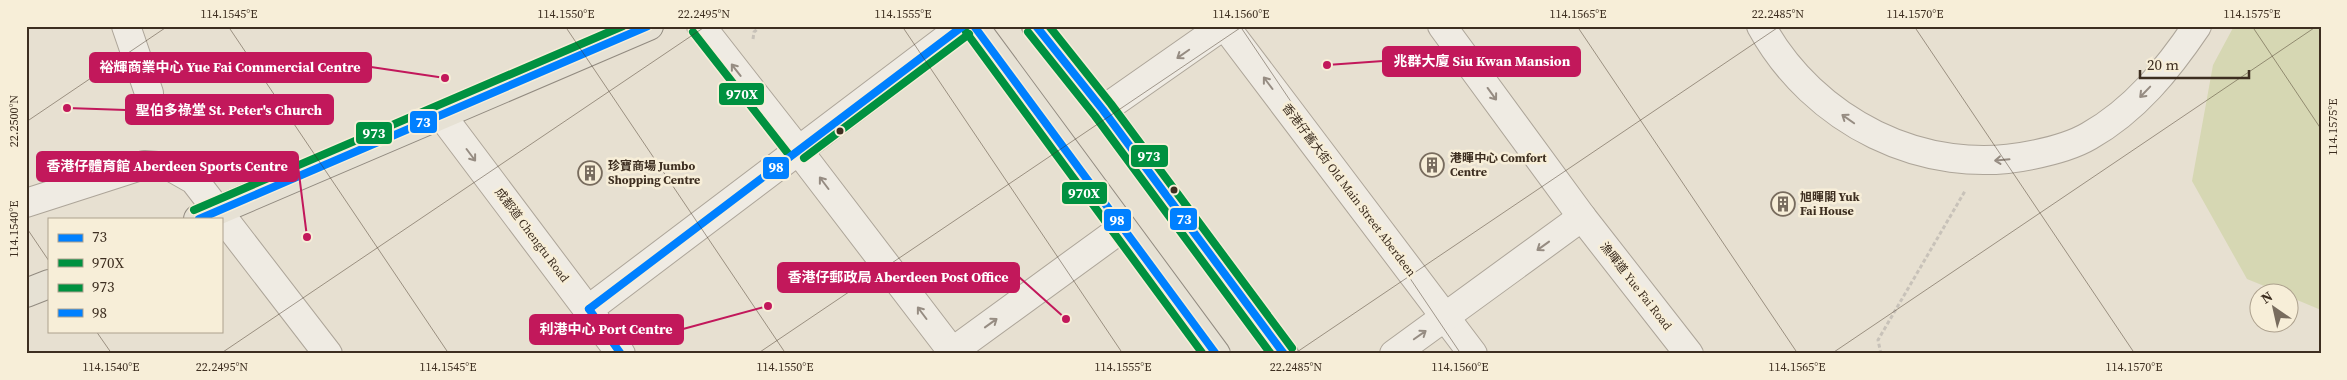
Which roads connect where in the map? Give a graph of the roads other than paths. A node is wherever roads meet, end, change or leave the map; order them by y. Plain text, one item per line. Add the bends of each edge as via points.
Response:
1 (126, 26) edge
2 (649, 26) edge
3 (701, 26) edge
4 (963, 26) edge
5 (974, 26) edge
6 (1036, 26) edge
7 (1224, 26) edge
8 (1442, 26) edge
9 (1761, 26) edge
10 (2197, 26) edge
11 (149, 93) dead end
12 (1103, 110) junction
13 (442, 116) junction
14 (798, 150) junction
15 (26, 203) edge
16 (208, 214) edge
17 (1582, 217) junction
18 (1122, 228) junction
19 (222, 230) edge
20 (48, 284) edge
21 (26, 293) edge
22 (588, 309) junction
23 (1446, 317) junction
24 (951, 353) edge
25 (328, 354) edge
26 (621, 354) edge
27 (1216, 354) edge
28 (1284, 354) edge
29 (1394, 354) edge
30 (1473, 354) edge
31 (1689, 354) edge

1 - 11 street
2 - 13 main road
14 -> 3 street
4 - 14 street
5 - 18 main road
6 - 12 main road
7 -> 12 street, 香港仔舊大街 Old Main Street Aberdeen
23 -> 7 street, 香港仔舊大街 Old Main Street Aberdeen
8 -> 17 street, 漁暉道 Yue Fai Road
10 -> 9 street via 2165,71 2107,125 2045,153 1981,161 1910,150 1856,125 1807,88 1788,67
12 - 28 main road
13 - 16 main road
13 -> 22 street, 成都道 Chengtu Road
14 - 22 street
24 -> 14 street
15 - 16 street via 144,165 171,167 194,180
17 -> 23 street
17 - 31 street, 漁暉道 Yue Fai Road
24 -> 18 street
18 - 27 main road
19 - 25 street
20 - 21 main road
22 - 26 street, 成都道 Chengtu Road
29 -> 23 street
23 - 30 street, 香港仔舊大街 Old Main Street Aberdeen

